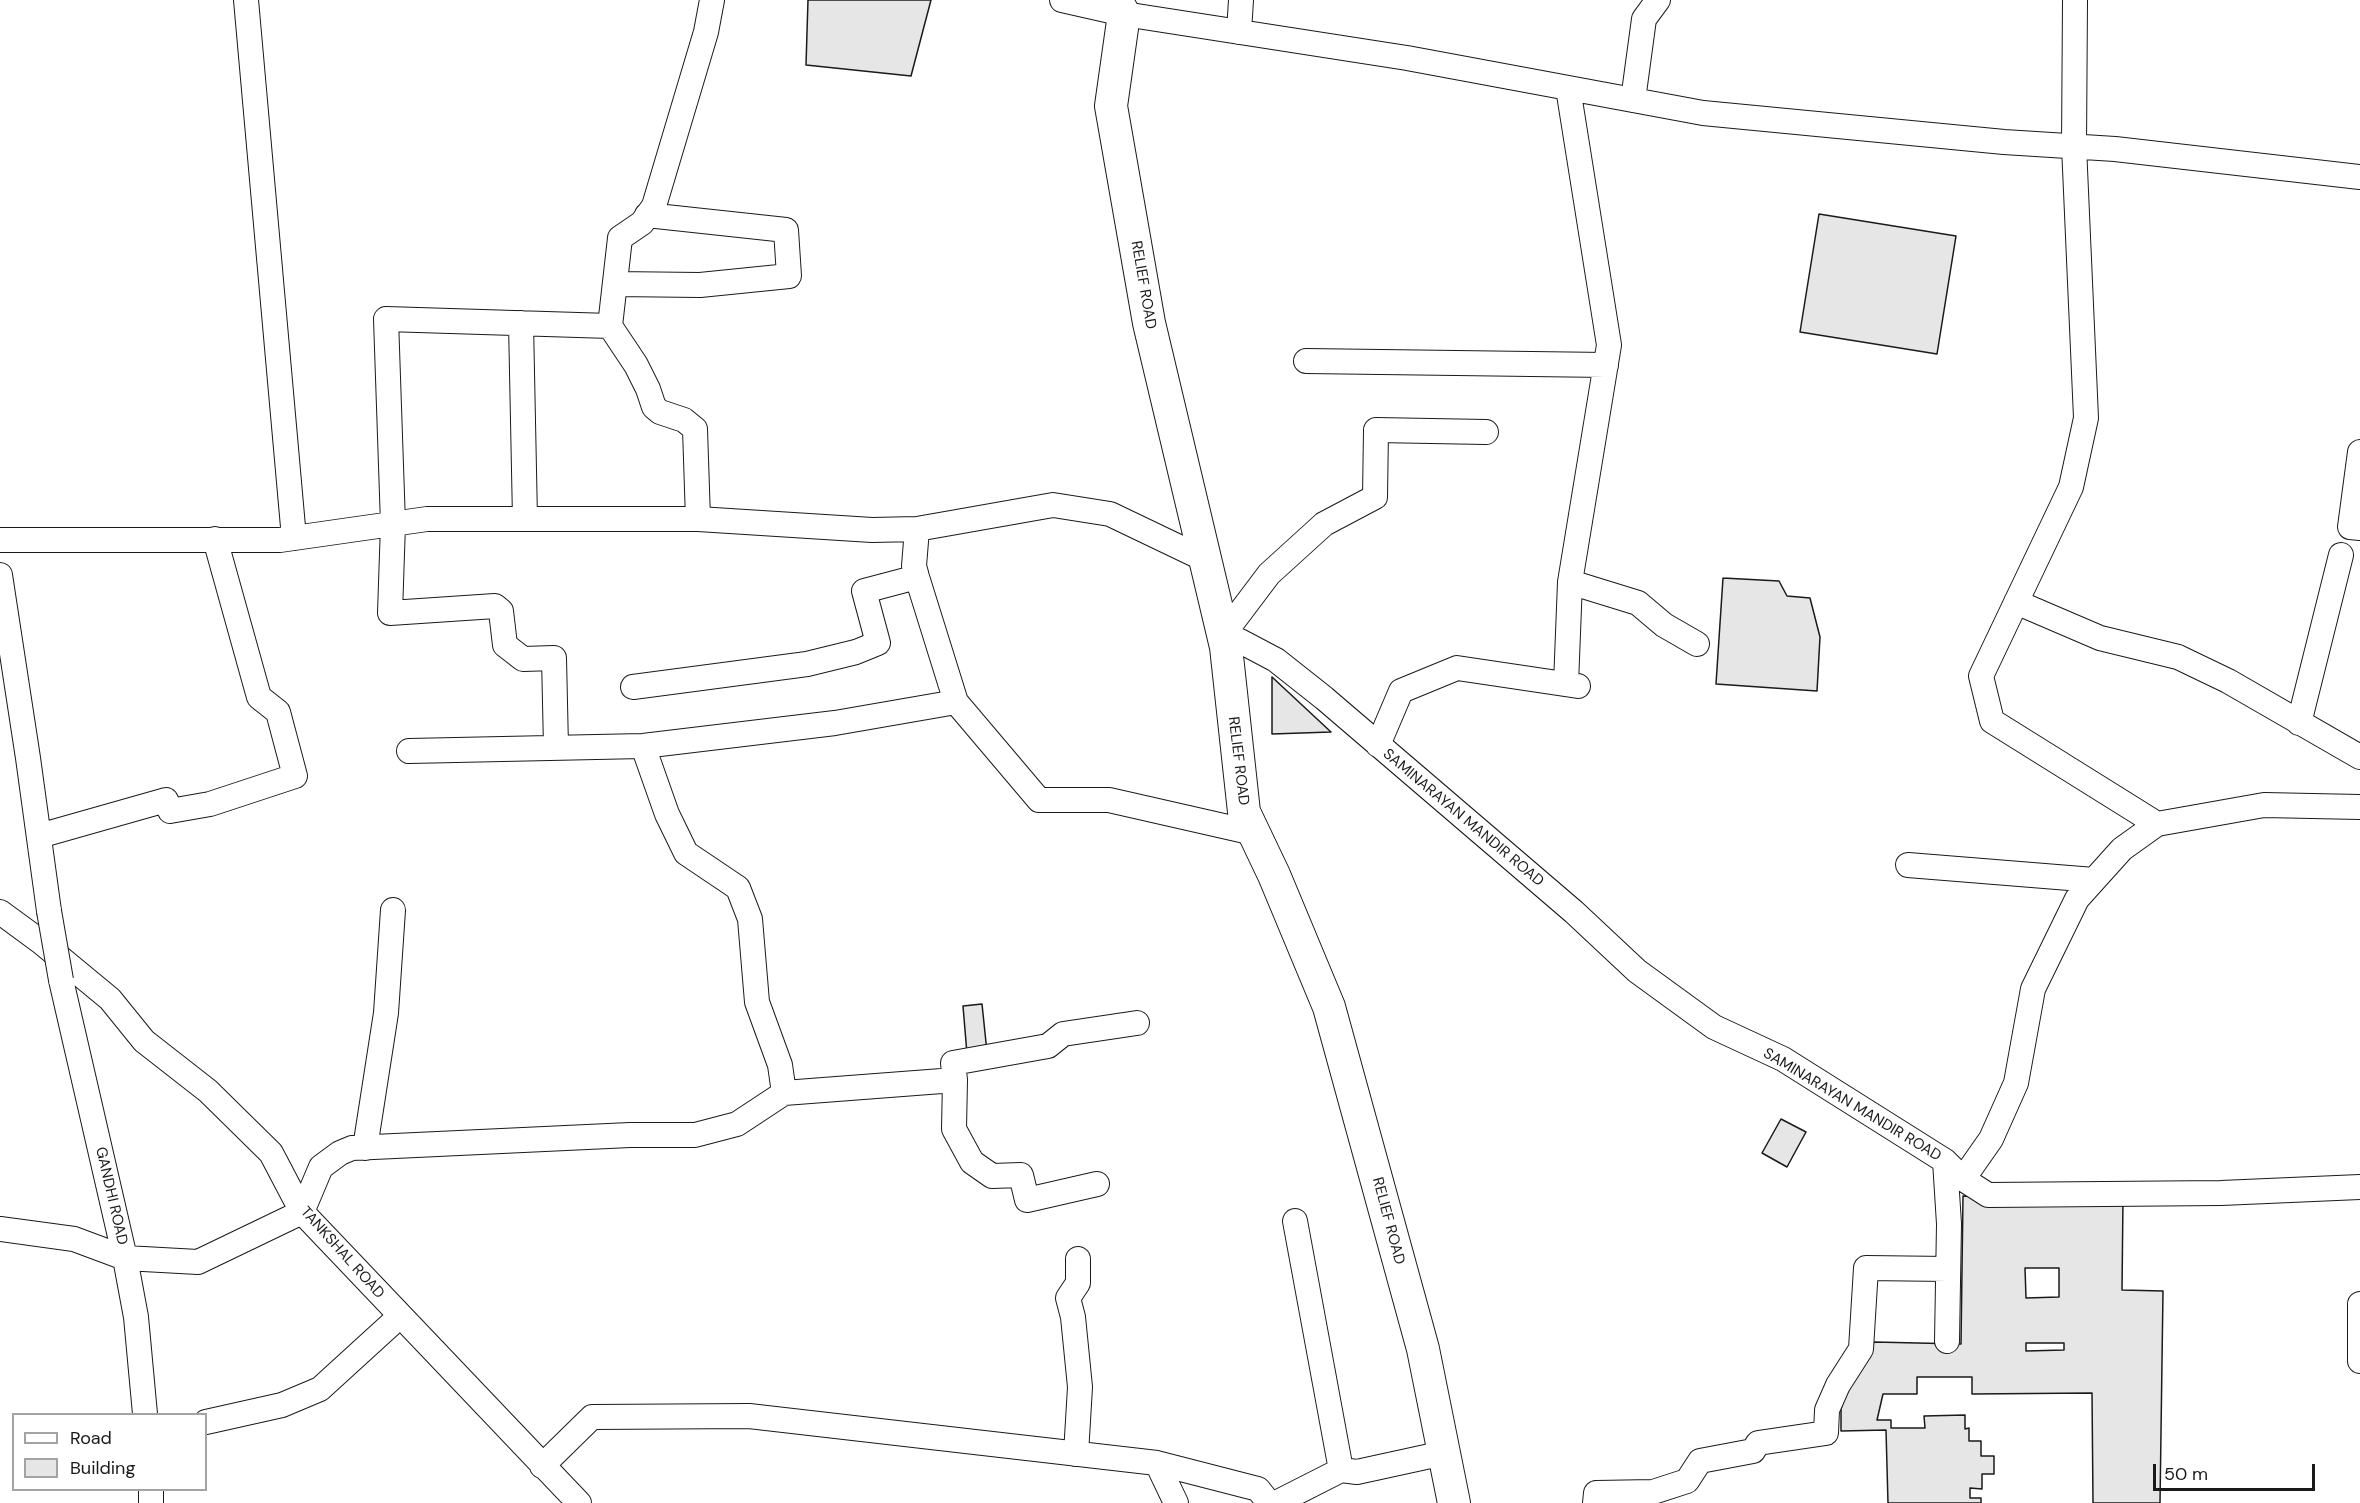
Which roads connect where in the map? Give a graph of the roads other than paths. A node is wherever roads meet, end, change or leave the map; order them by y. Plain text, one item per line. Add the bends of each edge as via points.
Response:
1 (246, 0) edge
2 (712, 0) edge
3 (1062, 0) edge
4 (1241, 0) edge
5 (1658, 0) edge
6 (2075, 0) edge
7 (1120, 7) edge
8 (1239, 32) junction
9 (1568, 88) junction
10 (1633, 100) junction
11 (2074, 146) junction
12 (2360, 177) edge
13 (647, 215) junction
14 (615, 284) junction
15 (521, 323) junction
16 (610, 326) junction
17 (1306, 361) dead end
18 (1606, 364) junction
19 (1486, 432) dead end
20 (2360, 452) edge
21 (525, 519) junction
22 (698, 519) junction
23 (393, 524) junction
24 (2360, 528) edge
25 (917, 529) junction
26 (294, 538) junction
27 (215, 539) junction
28 (0, 540) edge
29 (2341, 555) dead end
30 (1206, 560) junction
31 (0, 575) edge
32 (917, 577) junction
33 (1570, 582) junction
34 (2016, 602) junction
35 (1224, 641) junction
36 (1696, 644) dead end
37 (633, 687) dead end
38 (956, 702) junction
39 (2299, 723) junction
40 (1378, 745) junction
41 (643, 746) junction
42 (556, 747) junction
43 (410, 751) dead end
44 (2360, 757) edge
45 (2359, 812) edge
46 (2157, 824) junction
47 (1254, 833) junction
48 (39, 836) junction
49 (1908, 865) dead end
50 (2094, 880) junction
51 (393, 910) dead end
52 (0, 912) edge
53 (1137, 1023) dead end
54 (955, 1080) junction
55 (784, 1093) junction
56 (365, 1148) junction
57 (1945, 1161) junction
58 (1963, 1179) junction
59 (1097, 1184) dead end
60 (2360, 1187) edge
61 (302, 1212) junction
62 (1295, 1221) dead end
63 (0, 1229) edge
64 (125, 1258) junction
65 (1078, 1259) dead end
66 (1948, 1269) junction
67 (2360, 1304) edge
68 (400, 1316) junction
69 (1947, 1341) dead end
70 (2360, 1361) edge
71 (145, 1413) edge
72 (207, 1422) edge
73 (1444, 1453) junction
74 (1076, 1454) junction
75 (1157, 1463) junction
76 (542, 1466) junction
77 (1341, 1470) junction
78 (579, 1503) edge
79 (1176, 1503) edge
80 (1269, 1503) edge
81 (1276, 1503) edge
82 (1454, 1503) edge
83 (1595, 1503) edge

1 - 26 street
2 - 13 street via 654,206
3 - 7 street
4 - 8 street
5 - 10 street via 1644,19
6 - 11 street
7 - 8 street
7 - 30 main road, RELIEF ROAD via 1111,106 1149,323
8 - 9 street
9 - 10 street
9 - 18 street via 1609,345
10 - 11 street via 1703,113
11 - 12 street
11 - 34 street via 2086,418 2071,487
13 - 14 street via 620,238
13 - 14 street via 786,230 789,276 700,285
14 - 16 street
15 - 16 street
15 - 21 street
15 - 23 street via 386,320
16 - 22 street via 636,365 654,408 695,429
17 - 18 street
18 - 33 street
19 - 35 street via 1376,430 1375,497 1324,524 1269,573
20 - 24 street via 2350,527
21 - 22 street
21 - 23 street via 427,519
22 - 25 street via 872,530
23 - 26 street
23 - 42 street via 390,613 495,606 501,611 505,645 524,659 554,658
25 - 30 street via 1053,505 1110,514
25 - 32 street
26 - 27 street
27 - 28 street
27 - 48 street via 259,697 278,712 295,776 210,804 170,811 166,800
29 - 39 street
30 - 35 main road, RELIEF ROAD
31 - 48 street
32 - 37 street via 864,591 878,643 856,652 807,664
32 - 38 street
33 - 36 street via 1638,603
33 - 40 street via 1572,685 1457,668 1401,691
34 - 39 street via 2100,638 2178,657
34 - 46 street via 1981,676 1992,721
35 - 40 street, SAMINARAYAN MANDIR ROAD via 1240,641 1276,660
35 - 47 main road, RELIEF ROAD via 1244,812
38 - 41 street via 835,723
38 - 47 street via 1040,800 1109,800
39 - 44 street
40 - 57 street, SAMINARAYAN MANDIR ROAD via 1574,912 1637,971 1714,1027 1783,1059
41 - 42 street
41 - 55 street via 686,853 738,888 750,919 757,1002 780,1065
42 - 43 street
45 - 46 street via 2264,805
46 - 50 street via 2122,849
47 - 73 main road, RELIEF ROAD via 1329,1007 1423,1349
48 - 64 street, GANDHI ROAD, bridge via 61,981
49 - 50 street
50 - 58 street via 2077,899 2033,989 2016,1083 1991,1139
51 - 56 street via 386,1012
52 - 61 street, TANKSHAL ROAD via 110,999 144,1041 208,1091 270,1153
53 - 54 street via 1063,1034 1048,1046 952,1063
54 - 55 street
54 - 59 street via 954,1129 972,1162 992,1176 1021,1175 1027,1200
55 - 56 street via 737,1124 695,1135
56 - 61 street via 340,1153 321,1167
57 - 58 street, SAMINARAYAN MANDIR ROAD
57 - 66 street
58 - 60 street, SAMINARAYAN MANDIR ROAD via 1988,1195 2221,1193
61 - 64 street via 198,1262
61 - 68 street, TANKSHAL ROAD
62 - 77 street
63 - 64 street via 74,1239
64 - 71 street, GANDHI ROAD via 136,1317
65 - 74 street via 1078,1283 1068,1298 1080,1387
66 - 69 street
66 - 83 street via 1866,1268 1860,1349 1827,1410 1826,1433 1758,1443 1753,1451 1700,1461 1687,1481 1653,1492 1596,1493
67 - 70 street
68 - 72 street via 320,1389 282,1405
68 - 76 street, TANKSHAL ROAD
73 - 77 street via 1357,1472
73 - 82 main road, RELIEF ROAD
74 - 75 street
74 - 76 street via 749,1416 591,1417
75 - 79 street
75 - 80 street via 1258,1489
76 - 78 street, TANKSHAL ROAD
77 - 81 street

